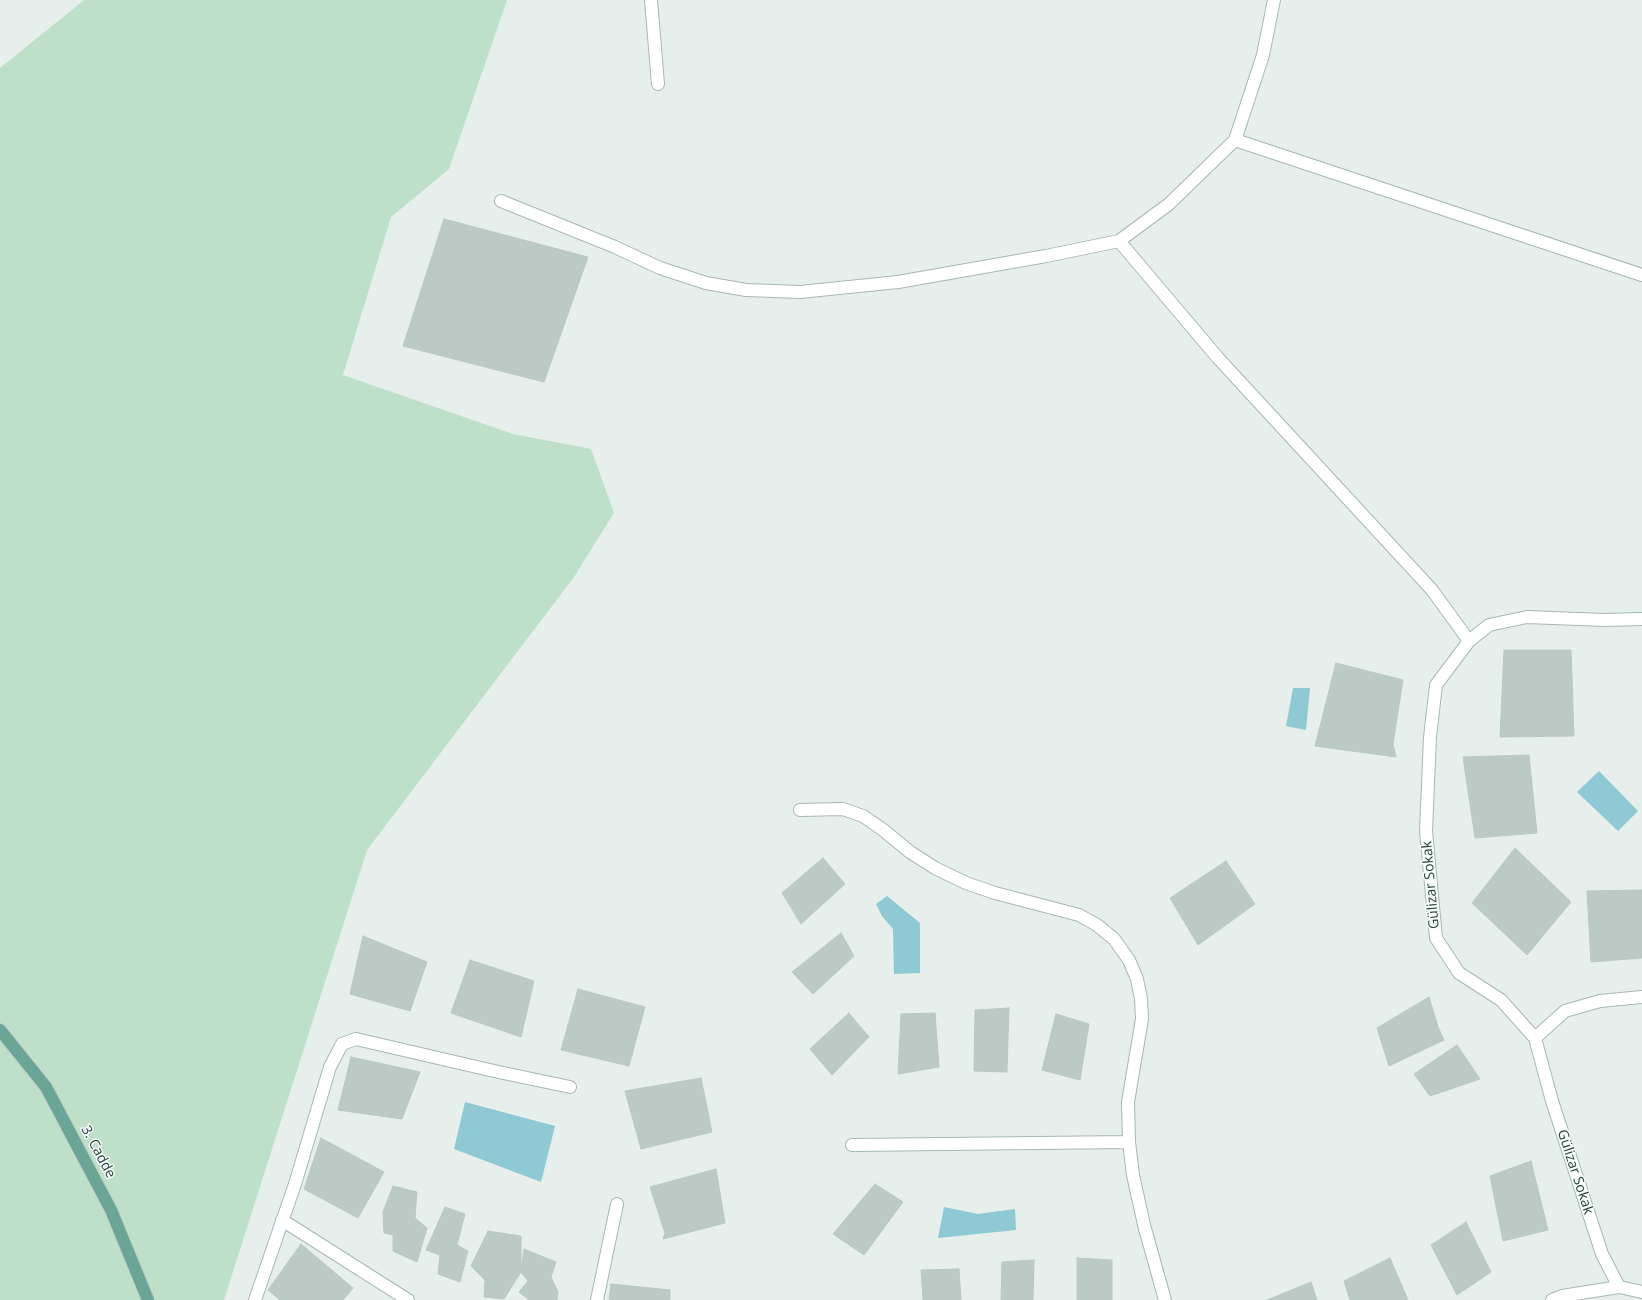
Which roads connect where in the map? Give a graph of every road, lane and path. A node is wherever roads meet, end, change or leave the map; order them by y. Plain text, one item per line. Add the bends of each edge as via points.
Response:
1 (651, 0) edge
2 (1274, 0) edge
3 (658, 84) dead end
4 (1235, 140) junction
5 (502, 201) dead end
6 (1119, 241) junction
7 (1642, 275) edge
8 (1642, 619) edge
9 (1469, 641) junction
10 (800, 810) dead end
11 (1642, 997) edge
12 (0, 1030) edge
13 (1535, 1038) junction
14 (570, 1087) dead end
15 (1128, 1142) junction
16 (852, 1145) dead end
17 (617, 1204) dead end
18 (282, 1220) junction
19 (1619, 1287) junction
20 (1642, 1292) edge
21 (148, 1300) edge
22 (255, 1300) edge
23 (408, 1300) edge
24 (597, 1300) edge
25 (1166, 1300) edge
26 (1552, 1300) edge

1 - 3 street
2 - 4 street via 1263,55
4 - 6 street via 1169,204
4 - 7 street
5 - 6 street via 660,268 706,283 746,290 800,292 898,282
6 - 9 street via 1218,358 1432,590
8 - 9 street, Gülizar Sokak via 1527,617 1489,625
9 - 13 street, Gülizar Sokak via 1436,685 1430,737 1426,831 1436,938 1459,973 1501,1000
10 - 15 street via 843,809 863,816 935,868 995,893 1079,915 1114,939 1129,960 1137,979 1141,999 1142,1019 1128,1102
11 - 13 street via 1600,1001 1565,1012
12 - 21 main road, 3. Cadde via 46,1087 111,1210
13 - 19 street, Gülizar Sokak via 1552,1101 1602,1254
14 - 18 street via 356,1039 342,1044 330,1068
15 - 16 street
15 - 25 street via 1144,1225
17 - 24 street
18 - 22 street
18 - 23 street
19 - 20 street
19 - 26 street via 1562,1296

